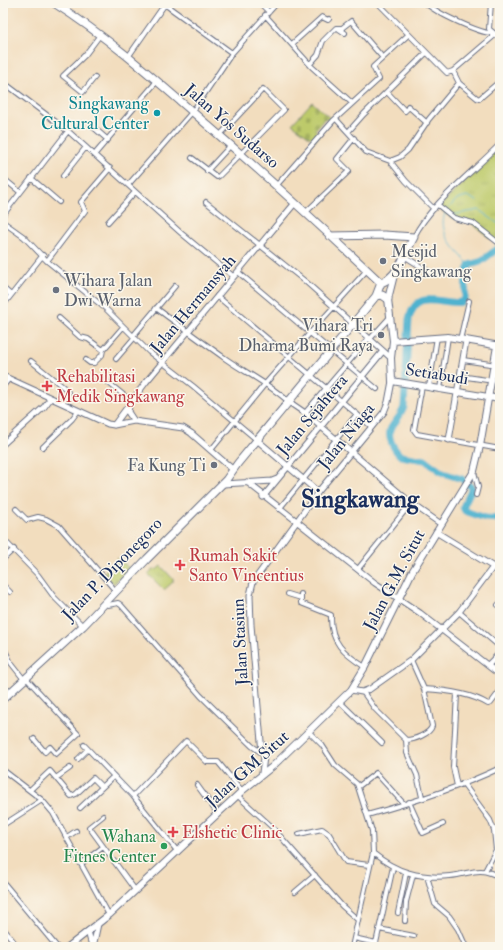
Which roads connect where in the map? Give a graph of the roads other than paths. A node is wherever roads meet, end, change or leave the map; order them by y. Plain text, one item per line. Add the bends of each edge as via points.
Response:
1 (54, 3) edge
2 (165, 3) edge
3 (260, 3) edge
4 (277, 3) edge
5 (378, 3) edge
6 (492, 3) edge
7 (495, 3) edge
8 (428, 4) edge
9 (500, 5) edge
10 (267, 13) junction
11 (329, 19) dead end
12 (338, 27) junction
13 (345, 34) dead end
14 (494, 34) junction
15 (100, 35) junction
16 (408, 35) junction
17 (500, 38) edge
18 (292, 44) junction
19 (232, 52) junction
20 (426, 53) junction
21 (128, 57) junction
22 (382, 58) junction
23 (310, 64) junction
24 (453, 71) junction
25 (95, 77) dead end
26 (157, 81) junction
27 (3, 82) edge
28 (500, 82) edge
29 (459, 83) junction
30 (387, 92) junction
31 (352, 103) junction
32 (193, 111) junction
33 (336, 119) junction
34 (427, 123) junction
35 (92, 126) dead end
36 (68, 131) junction
37 (348, 132) junction
38 (220, 135) junction
39 (354, 138) junction
40 (108, 140) junction
41 (500, 144) edge
42 (231, 145) junction
43 (86, 147) junction
44 (241, 153) junction
45 (95, 154) junction
46 (192, 158) dead end
47 (390, 161) junction
48 (110, 168) junction
49 (208, 171) junction
50 (63, 176) dead end
51 (3, 178) edge
52 (31, 178) junction
53 (128, 185) junction
54 (276, 186) junction
55 (20, 192) junction
56 (135, 192) junction
57 (59, 202) dead end
58 (206, 202) dead end
59 (295, 203) junction
60 (440, 207) junction
61 (434, 209) junction
62 (305, 213) junction
63 (3, 215) edge
64 (3, 222) edge
65 (108, 222) dead end
66 (330, 236) junction
67 (346, 236) junction
68 (414, 237) junction
69 (500, 244) edge
70 (260, 245) junction
71 (341, 245) junction
72 (43, 255) junction
73 (404, 255) junction
74 (47, 261) junction
75 (367, 270) junction
76 (238, 272) junction
77 (431, 273) dead end
78 (394, 275) junction
79 (233, 276) junction
80 (381, 283) junction
81 (175, 286) dead end
82 (3, 288) edge
83 (11, 295) junction
84 (217, 296) junction
85 (376, 296) junction
86 (388, 299) junction
87 (469, 301) dead end
88 (5, 303) dead end
89 (156, 308) junction
90 (335, 308) junction
91 (390, 317) junction
92 (59, 318) dead end
93 (352, 324) junction
94 (123, 327) junction
95 (189, 331) junction
96 (310, 333) junction
97 (133, 337) junction
98 (437, 337) junction
99 (448, 337) junction
100 (369, 338) junction
101 (463, 340) junction
102 (393, 341) junction
103 (498, 346) edge
104 (103, 350) junction
105 (331, 351) junction
106 (383, 351) junction
107 (289, 357) junction
108 (391, 358) junction
109 (116, 359) dead end
110 (86, 360) dead end
111 (463, 360) junction
112 (31, 361) dead end
113 (162, 363) junction
114 (490, 364) dead end
115 (346, 365) junction
116 (310, 375) junction
117 (3, 376) edge
118 (460, 376) junction
119 (361, 377) junction
120 (9, 379) junction
121 (105, 380) dead end
122 (487, 380) dead end
123 (392, 381) junction
124 (265, 384) junction
125 (3, 386) edge
126 (422, 386) junction
127 (429, 387) junction
128 (326, 388) junction
129 (377, 389) dead end
130 (440, 389) junction
131 (457, 392) junction
132 (489, 397) junction
133 (50, 399) junction
134 (500, 399) edge
135 (341, 401) junction
136 (131, 402) junction
137 (289, 402) junction
138 (62, 403) junction
139 (78, 411) junction
140 (305, 413) junction
141 (357, 414) junction
142 (134, 421) junction
143 (235, 422) junction
144 (114, 425) junction
145 (320, 426) junction
146 (372, 427) junction
147 (336, 439) junction
148 (257, 440) junction
149 (450, 440) junction
150 (3, 444) edge
151 (480, 446) junction
152 (43, 447) dead end
153 (500, 449) edge
154 (211, 450) junction
155 (352, 452) junction
156 (238, 463) junction
157 (287, 467) junction
158 (231, 468) junction
159 (473, 473) junction
160 (278, 479) junction
161 (303, 480) junction
162 (247, 482) junction
163 (222, 484) junction
164 (318, 492) junction
165 (476, 495) dead end
166 (263, 497) junction
167 (411, 503) junction
168 (16, 509) dead end
169 (279, 509) junction
170 (296, 522) junction
171 (441, 524) junction
172 (436, 532) junction
173 (3, 539) edge
174 (14, 549) junction
175 (3, 559) edge
176 (493, 567) junction
177 (358, 569) junction
178 (500, 571) edge
179 (3, 585) edge
180 (114, 589) junction
181 (10, 592) dead end
182 (288, 594) dead end
183 (398, 599) junction
184 (108, 605) dead end
185 (459, 612) junction
186 (89, 617) junction
187 (80, 623) junction
188 (440, 630) junction
189 (3, 646) edge
190 (500, 648) edge
191 (500, 653) edge
192 (411, 660) junction
193 (488, 666) junction
194 (365, 667) junction
195 (500, 675) edge
196 (24, 677) junction
197 (424, 689) junction
198 (351, 690) junction
199 (500, 691) edge
200 (363, 692) junction
201 (3, 694) edge
202 (457, 694) junction
203 (3, 699) edge
204 (340, 702) junction
205 (310, 732) junction
206 (34, 739) dead end
207 (406, 740) junction
208 (382, 743) dead end
209 (84, 745) dead end
210 (88, 749) junction
211 (263, 755) junction
212 (78, 759) dead end
213 (273, 766) junction
214 (70, 768) dead end
215 (500, 768) edge
216 (3, 770) edge
217 (262, 774) junction
218 (114, 776) junction
219 (56, 778) junction
220 (463, 783) junction
221 (456, 784) junction
222 (197, 785) dead end
223 (358, 786) junction
224 (102, 787) junction
225 (30, 790) junction
226 (240, 793) junction
227 (133, 796) junction
228 (422, 798) junction
229 (42, 800) junction
230 (403, 802) junction
231 (409, 802) junction
232 (80, 808) dead end
233 (218, 814) junction
234 (367, 815) junction
235 (102, 816) dead end
236 (443, 824) dead end
237 (3, 825) edge
238 (494, 830) junction
239 (500, 830) edge
240 (76, 831) dead end
241 (299, 834) dead end
242 (67, 837) junction
243 (103, 847) junction
244 (178, 852) junction
245 (373, 853) junction
246 (82, 863) junction
247 (369, 865) junction
248 (393, 868) junction
249 (485, 870) junction
250 (406, 873) junction
251 (315, 875) junction
252 (413, 875) junction
253 (427, 876) junction
254 (500, 877) edge
255 (3, 882) edge
256 (135, 890) junction
257 (295, 892) dead end
258 (500, 906) edge
259 (500, 912) edge
260 (398, 914) dead end
261 (109, 915) junction
262 (358, 920) junction
263 (405, 921) dead end
264 (98, 924) junction
265 (3, 928) edge
266 (379, 929) junction
267 (88, 931) junction
268 (414, 936) dead end
269 (354, 938) junction
270 (18, 947) edge
271 (57, 947) edge
272 (68, 947) edge
273 (93, 947) edge
274 (352, 947) edge
275 (466, 947) edge

1 - 15 main road, Jalan Yos Sudarso
2 - 19 street
2 - 21 street
3 - 10 street
4 - 10 street
5 - 16 street
6 - 14 street via 488,27
7 - 9 street
8 - 14 street via 481,31
10 - 18 street
10 - 19 street
11 - 18 street via 322,17
12 - 13 street
12 - 22 street via 342,28 351,21
12 - 23 street via 323,41 318,55
14 - 17 street
14 - 24 street
15 - 21 main road, Jalan Yos Sudarso
15 - 25 street via 85,55 63,76 81,92
16 - 20 street
16 - 22 street
18 - 23 street
19 - 32 street
20 - 24 street via 446,72
20 - 30 street
21 - 26 main road, Jalan Yos Sudarso
22 - 31 street via 373,68 379,79
23 - 31 street
24 - 29 street
26 - 32 main road, Jalan Yos Sudarso
26 - 40 street
27 - 36 street
28 - 29 street via 478,99
29 - 34 street
30 - 34 street via 405,111 408,106
30 - 37 street
31 - 33 street
32 - 38 main road, Jalan Yos Sudarso
32 - 53 street
33 - 37 street
33 - 54 street
34 - 47 street via 404,155
35 - 40 street
36 - 43 street
36 - 52 street
37 - 39 street
38 - 42 main road, Jalan Yos Sudarso
38 - 44 street via 263,89 284,110
39 - 47 street via 368,154
39 - 62 street via 337,159 349,171
40 - 45 street
41 - 60 street
42 - 44 main road, Jalan Yos Sudarso
42 - 49 street
43 - 45 street
43 - 50 street
44 - 49 street via 217,177
44 - 54 main road, Jalan Yos Sudarso
45 - 48 street
46 - 49 street
47 - 61 street
48 - 53 street
48 - 74 street via 81,202 85,211
51 - 55 street
52 - 55 street
52 - 57 street
53 - 56 street
54 - 59 main road, Jalan Yos Sudarso
55 - 63 street
56 - 65 street
56 - 79 street
58 - 70 street
59 - 62 main road, Jalan Yos Sudarso
59 - 70 street, Jalan Hermansyah
60 - 61 street
60 - 69 street via 450,216 473,223
61 - 68 street
62 - 66 main road, Jalan Yos Sudarso
64 - 72 street
66 - 67 main road
66 - 71 main road, Jalan Yos Sudarso
67 - 68 main road
67 - 71 main road
68 - 73 main road
70 - 76 street, Jalan Hermansyah
70 - 90 street
71 - 75 main road, Jalan Yos Sudarso
72 - 74 street
72 - 83 street
73 - 77 street
73 - 78 main road
74 - 94 street via 106,309
75 - 80 main road, Jalan Yos Sudarso
75 - 90 street
76 - 79 street, Jalan Hermansyah
76 - 96 street
78 - 80 main road
78 - 86 main road
79 - 84 street, Jalan Hermansyah
80 - 85 main road
81 - 89 street
82 - 83 street
83 - 88 street
84 - 95 street, Jalan Hermansyah
84 - 107 street
85 - 86 main road via 382,295
85 - 93 main road
86 - 91 main road
87 - 101 street
89 - 95 street
89 - 97 street
90 - 93 street
90 - 96 street
91 - 100 street
91 - 102 main road
92 - 104 street via 80,337 88,339
93 - 100 street, Setiabudi
93 - 105 main road
94 - 97 street
94 - 104 street
95 - 113 street, Jalan Hermansyah
95 - 124 street
96 - 105 street
96 - 107 street
97 - 109 street
97 - 113 street
98 - 99 main road
98 - 102 main road
98 - 127 street
99 - 101 main road
99 - 130 street
100 - 106 street, Setiabudi
100 - 115 street
101 - 103 main road
101 - 111 street
102 - 108 main road, Setiabudi
103 - 132 main road, Jalan G.M. Situt
104 - 110 street via 102,355 94,363
105 - 115 street
105 - 116 main road
106 - 108 street, Setiabudi
106 - 119 street, Jalan Sejahtera
107 - 116 street
107 - 124 street
108 - 123 main road, Setiabudi
111 - 114 street
111 - 118 street
112 - 138 street via 67,390
113 - 136 street, Jalan Hermansyah
113 - 143 street
115 - 119 street
115 - 128 street
116 - 128 street
116 - 137 main road
117 - 120 street
118 - 122 street
118 - 131 street
119 - 129 street
119 - 135 street, Jalan Sejahtera
120 - 125 street
120 - 133 street
121 - 136 street
123 - 126 main road, Setiabudi
123 - 146 street, Jalan Niaga via 387,406
124 - 137 street
124 - 143 street
126 - 127 main road, Setiabudi
126 - 149 street via 415,433
127 - 130 main road, Setiabudi
128 - 135 street
128 - 140 street
130 - 131 main road, Setiabudi
131 - 132 main road, Setiabudi
131 - 149 street
132 - 134 main road, Setiabudi
132 - 151 main road, Jalan G.M. Situt
133 - 138 street
133 - 150 street
135 - 141 street
135 - 145 street, Jalan Sejahtera
136 - 142 street via 128,411
136 - 144 street, Jalan Hermansyah
137 - 140 street
137 - 148 main road
138 - 139 street
139 - 144 street
139 - 152 street
140 - 145 street
141 - 146 street
141 - 147 street
142 - 144 street
142 - 154 street via 183,428
143 - 148 street
143 - 154 street
145 - 147 street
145 - 157 street, Jalan Sejahtera
146 - 155 street, Jalan Niaga
147 - 155 street
147 - 161 street
148 - 156 main road
148 - 157 street
149 - 151 street
151 - 153 street
151 - 159 main road, Jalan G.M. Situt
154 - 158 street
155 - 164 street, Jalan Niaga
155 - 167 street
156 - 158 main road, Jalan P. Diponegoro
156 - 163 main road, Jalan P. Diponegoro
157 - 160 street, Jalan Sejahtera
157 - 161 street
158 - 180 main road, Jalan P. Diponegoro
159 - 165 street via 478,487
159 - 171 main road, Jalan G.M. Situt
160 - 162 street
160 - 166 street, Jalan Sejahtera
161 - 164 street
161 - 169 street
162 - 163 street
162 - 166 street
163 - 186 main road, Jalan P. Diponegoro
164 - 170 street, Jalan Niaga
166 - 169 street
167 - 171 street
167 - 177 street
168 - 180 street via 27,520 35,517 46,519 61,528
169 - 170 street
170 - 177 street
170 - 211 street, Jalan Stasiun via 257,575 250,595
171 - 172 main road, Jalan G.M. Situt
172 - 176 street
172 - 183 main road, Jalan G.M. Situt
173 - 174 street
174 - 175 street
174 - 187 street via 38,575 48,591
176 - 178 street
176 - 185 street
177 - 183 street
179 - 181 street
180 - 186 main road, Jalan P. Diponegoro
182 - 194 street via 301,596 301,603 331,615 335,642 342,651
183 - 188 street
183 - 194 main road, Jalan G.M. Situt
184 - 211 street via 121,605 201,696
185 - 188 street
185 - 190 street
186 - 187 main road, Jalan P. Diponegoro
186 - 196 main road, Jalan P. Diponegoro
187 - 196 main road, Jalan P. Diponegoro
188 - 192 street
188 - 193 street
189 - 196 street via 11,663
191 - 193 street
192 - 197 street
192 - 200 street via 382,682
193 - 195 street
194 - 198 main road, Jalan G.M. Situt
196 - 201 main road, Jalan P. Diponegoro
196 - 203 main road, Jalan P. Diponegoro
196 - 206 street via 78,734 56,754 50,747 45,752
197 - 202 street
197 - 207 street via 431,730
198 - 200 street
198 - 204 main road, Jalan GM Situt
199 - 202 street via 488,704 480,699
200 - 207 street
202 - 221 street via 453,767
204 - 205 main road, Jalan GM Situt
204 - 208 street
205 - 213 main road, Jalan GM Situt
205 - 223 street via 335,765
207 - 228 street via 407,753 417,775
209 - 210 street
210 - 212 street
210 - 218 street
211 - 213 street
211 - 217 street, Jalan Stasiun
213 - 217 main road, Jalan GM Situt
214 - 219 street
215 - 220 street
216 - 225 street
217 - 226 main road, Jalan GM Situt
218 - 224 street
218 - 227 street
219 - 224 street via 71,796 93,778
219 - 225 street via 50,771
220 - 221 street
220 - 238 street via 490,820
221 - 228 street
222 - 233 street
223 - 230 street via 376,773
223 - 234 street
224 - 232 street
225 - 229 street
226 - 227 street via 218,762 207,762 186,741
226 - 233 main road, Jalan GM Situt
226 - 251 street
227 - 244 street
228 - 231 street
229 - 237 street
229 - 242 street
230 - 231 street
230 - 234 street
231 - 236 street via 423,833
233 - 244 main road, Jalan GM Situt
234 - 245 street via 372,831
235 - 243 street via 89,826
238 - 239 street
238 - 249 street via 496,850
240 - 242 street
241 - 247 street via 322,829 329,834 346,862
242 - 246 street
243 - 246 street
243 - 256 street
244 - 256 main road, Jalan GM Situt
245 - 247 street
245 - 248 street
246 - 261 street
247 - 262 street
248 - 250 street
248 - 266 street
249 - 253 street via 449,876
249 - 254 street
250 - 252 street
250 - 260 street
251 - 257 street
251 - 262 street
252 - 253 street
252 - 263 street via 406,902
253 - 275 street via 435,904 449,916
255 - 271 street
256 - 261 main road, Jalan GM Situt
258 - 259 street
261 - 264 main road, Jalan GM Situt
262 - 269 street
264 - 267 main road, Jalan GM Situt
264 - 273 street
265 - 270 street
266 - 268 street
266 - 269 street via 376,942
267 - 272 main road, Jalan GM Situt
267 - 273 street
269 - 274 street

